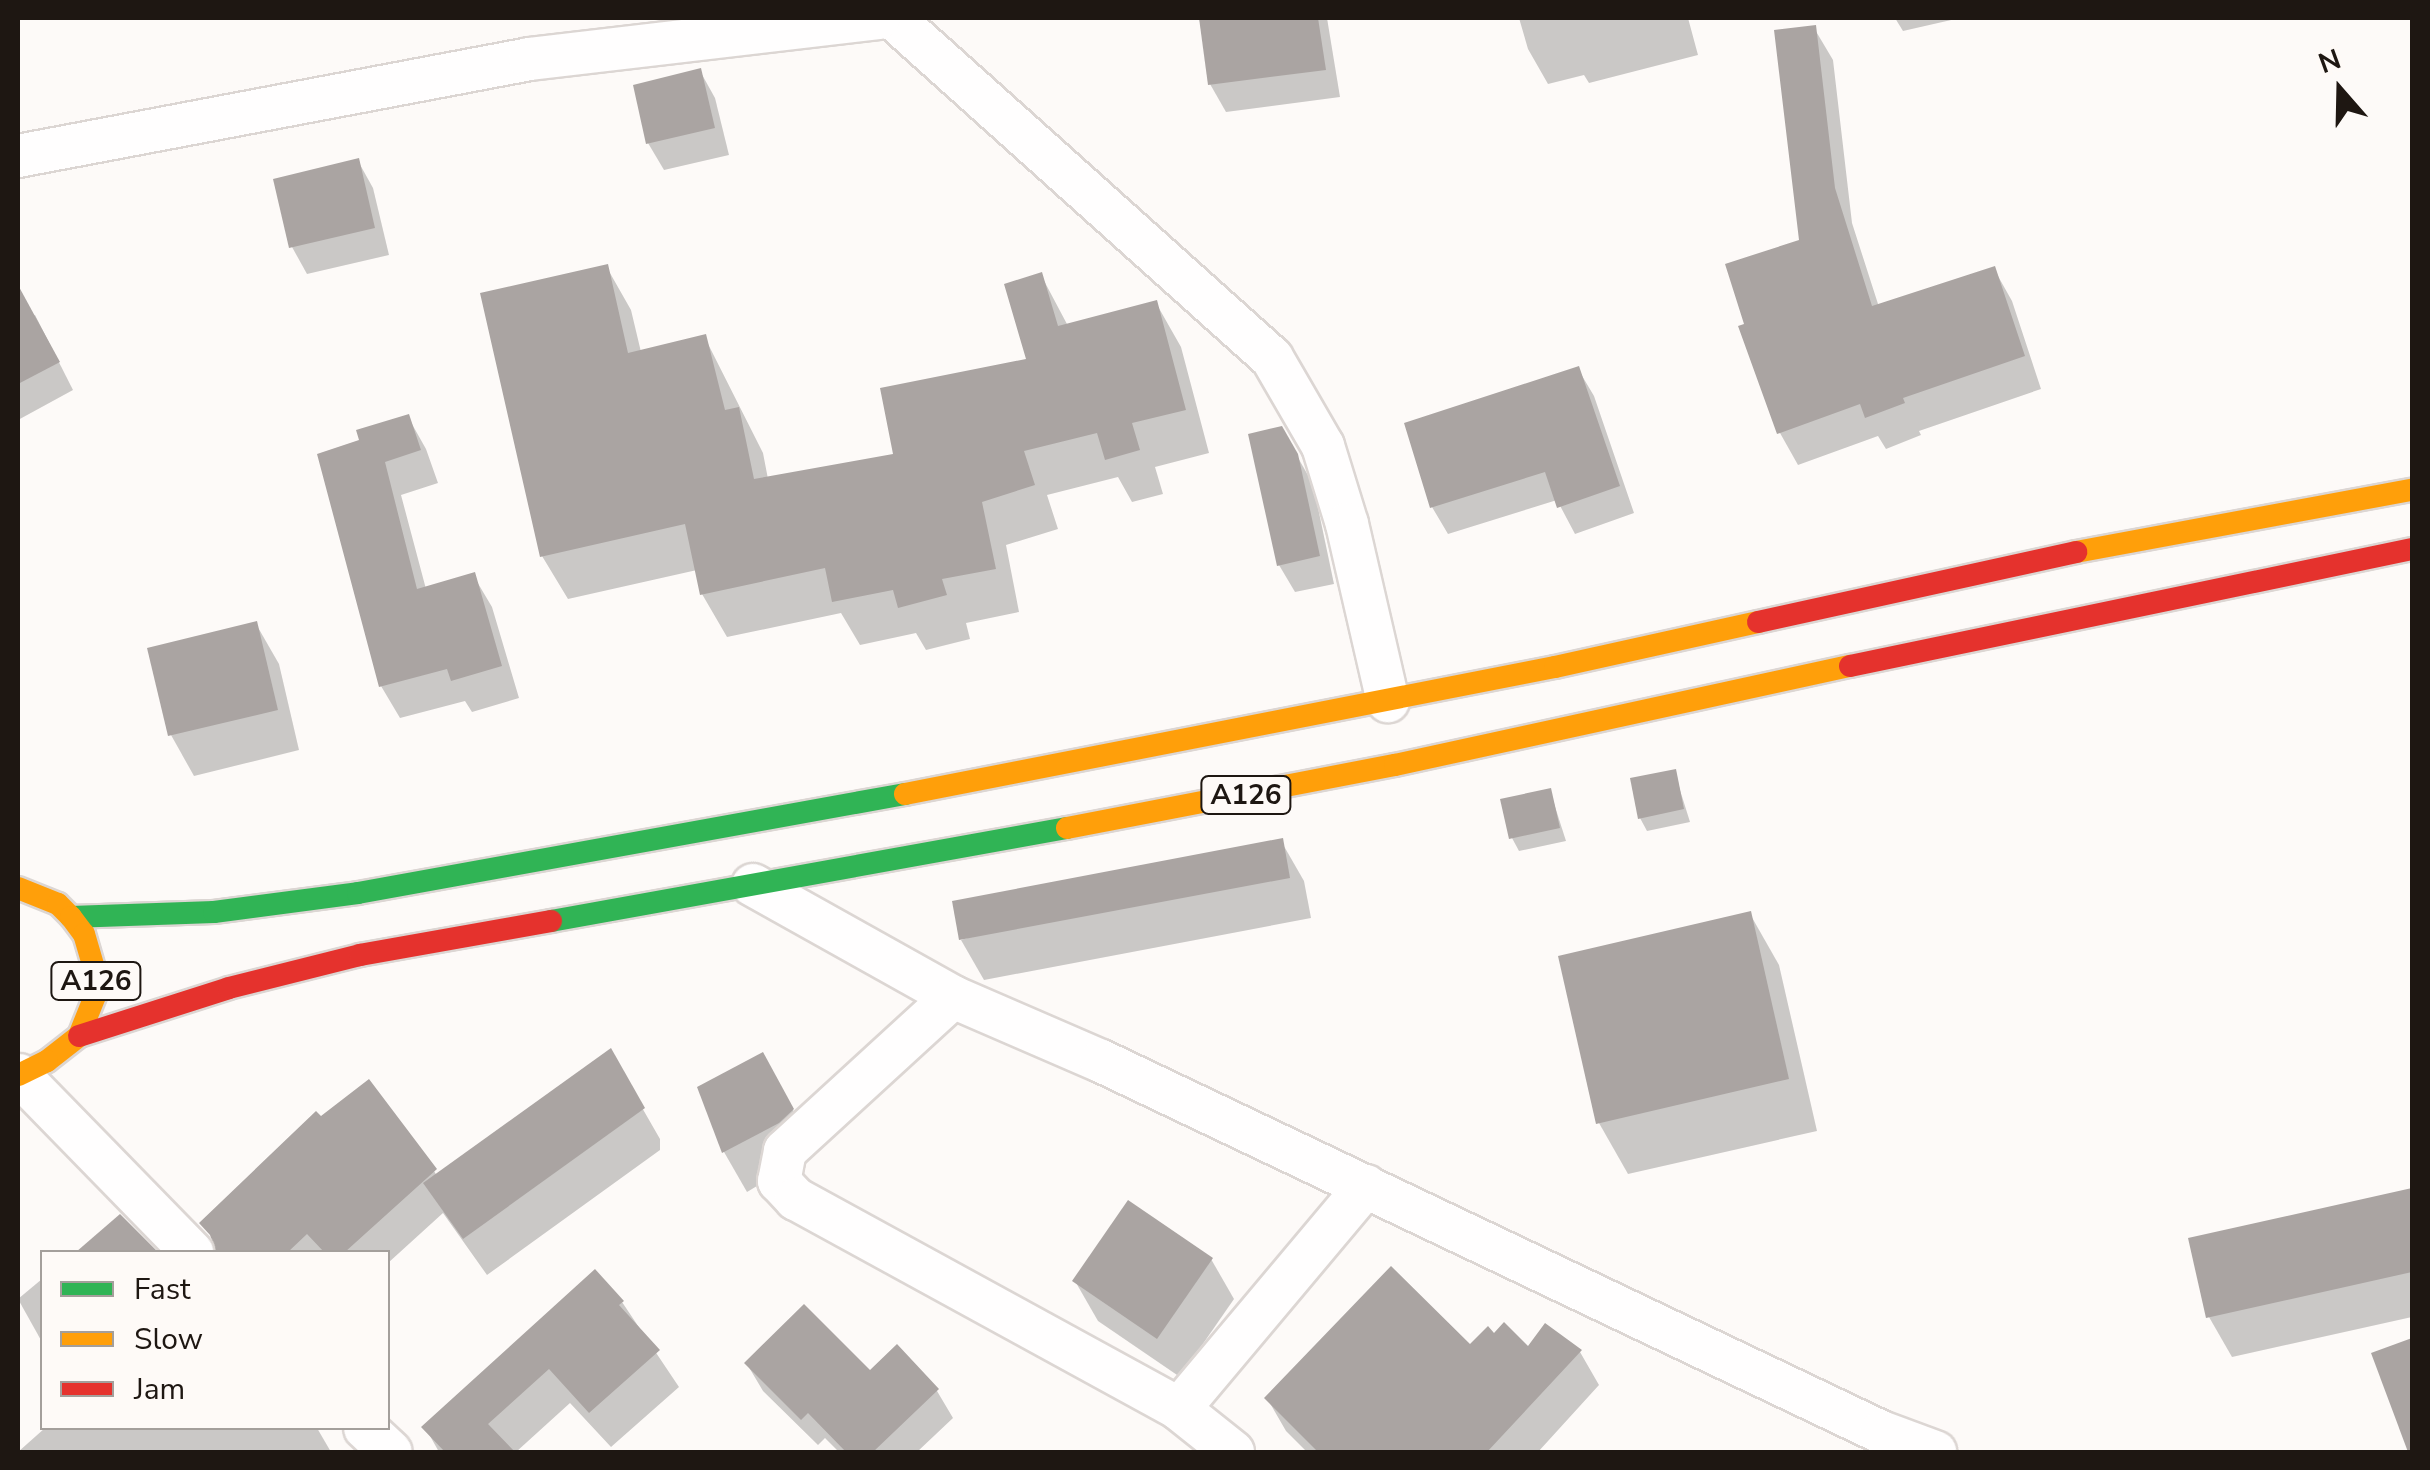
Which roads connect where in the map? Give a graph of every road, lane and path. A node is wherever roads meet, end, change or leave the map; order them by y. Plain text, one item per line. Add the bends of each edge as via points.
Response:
1 (879, 18) edge
2 (893, 18) edge
3 (18, 156) edge
4 (2412, 490) edge
5 (2412, 549) edge
6 (1388, 701) junction
7 (753, 885) junction
8 (18, 888) edge
9 (71, 917) junction
10 (952, 997) junction
11 (79, 1036) junction
12 (18, 1075) edge
13 (1366, 1186) junction
14 (190, 1250) edge
15 (1178, 1409) junction
16 (368, 1430) edge
17 (1864, 1442) edge
18 (391, 1452) edge
19 (1233, 1452) edge
20 (1934, 1452) edge

1 - 3 street via 530,59
2 - 6 street via 1272,358 1323,446
4 - 6 highway, A126 via 2090,550
5 - 7 highway, A126 via 1396,765
6 - 9 highway, A126 via 358,893 214,912
7 - 10 street
7 - 11 highway, A126 via 344,959
8 - 9 highway, A126 via 58,904
9 - 11 highway, A126 via 96,975 96,996
10 - 13 street
10 - 15 street via 785,1151 779,1181 796,1199
11 - 12 highway, A126 via 48,1062
12 - 14 street
13 - 15 street
13 - 17 street
15 - 19 street
16 - 18 street
17 - 20 street

